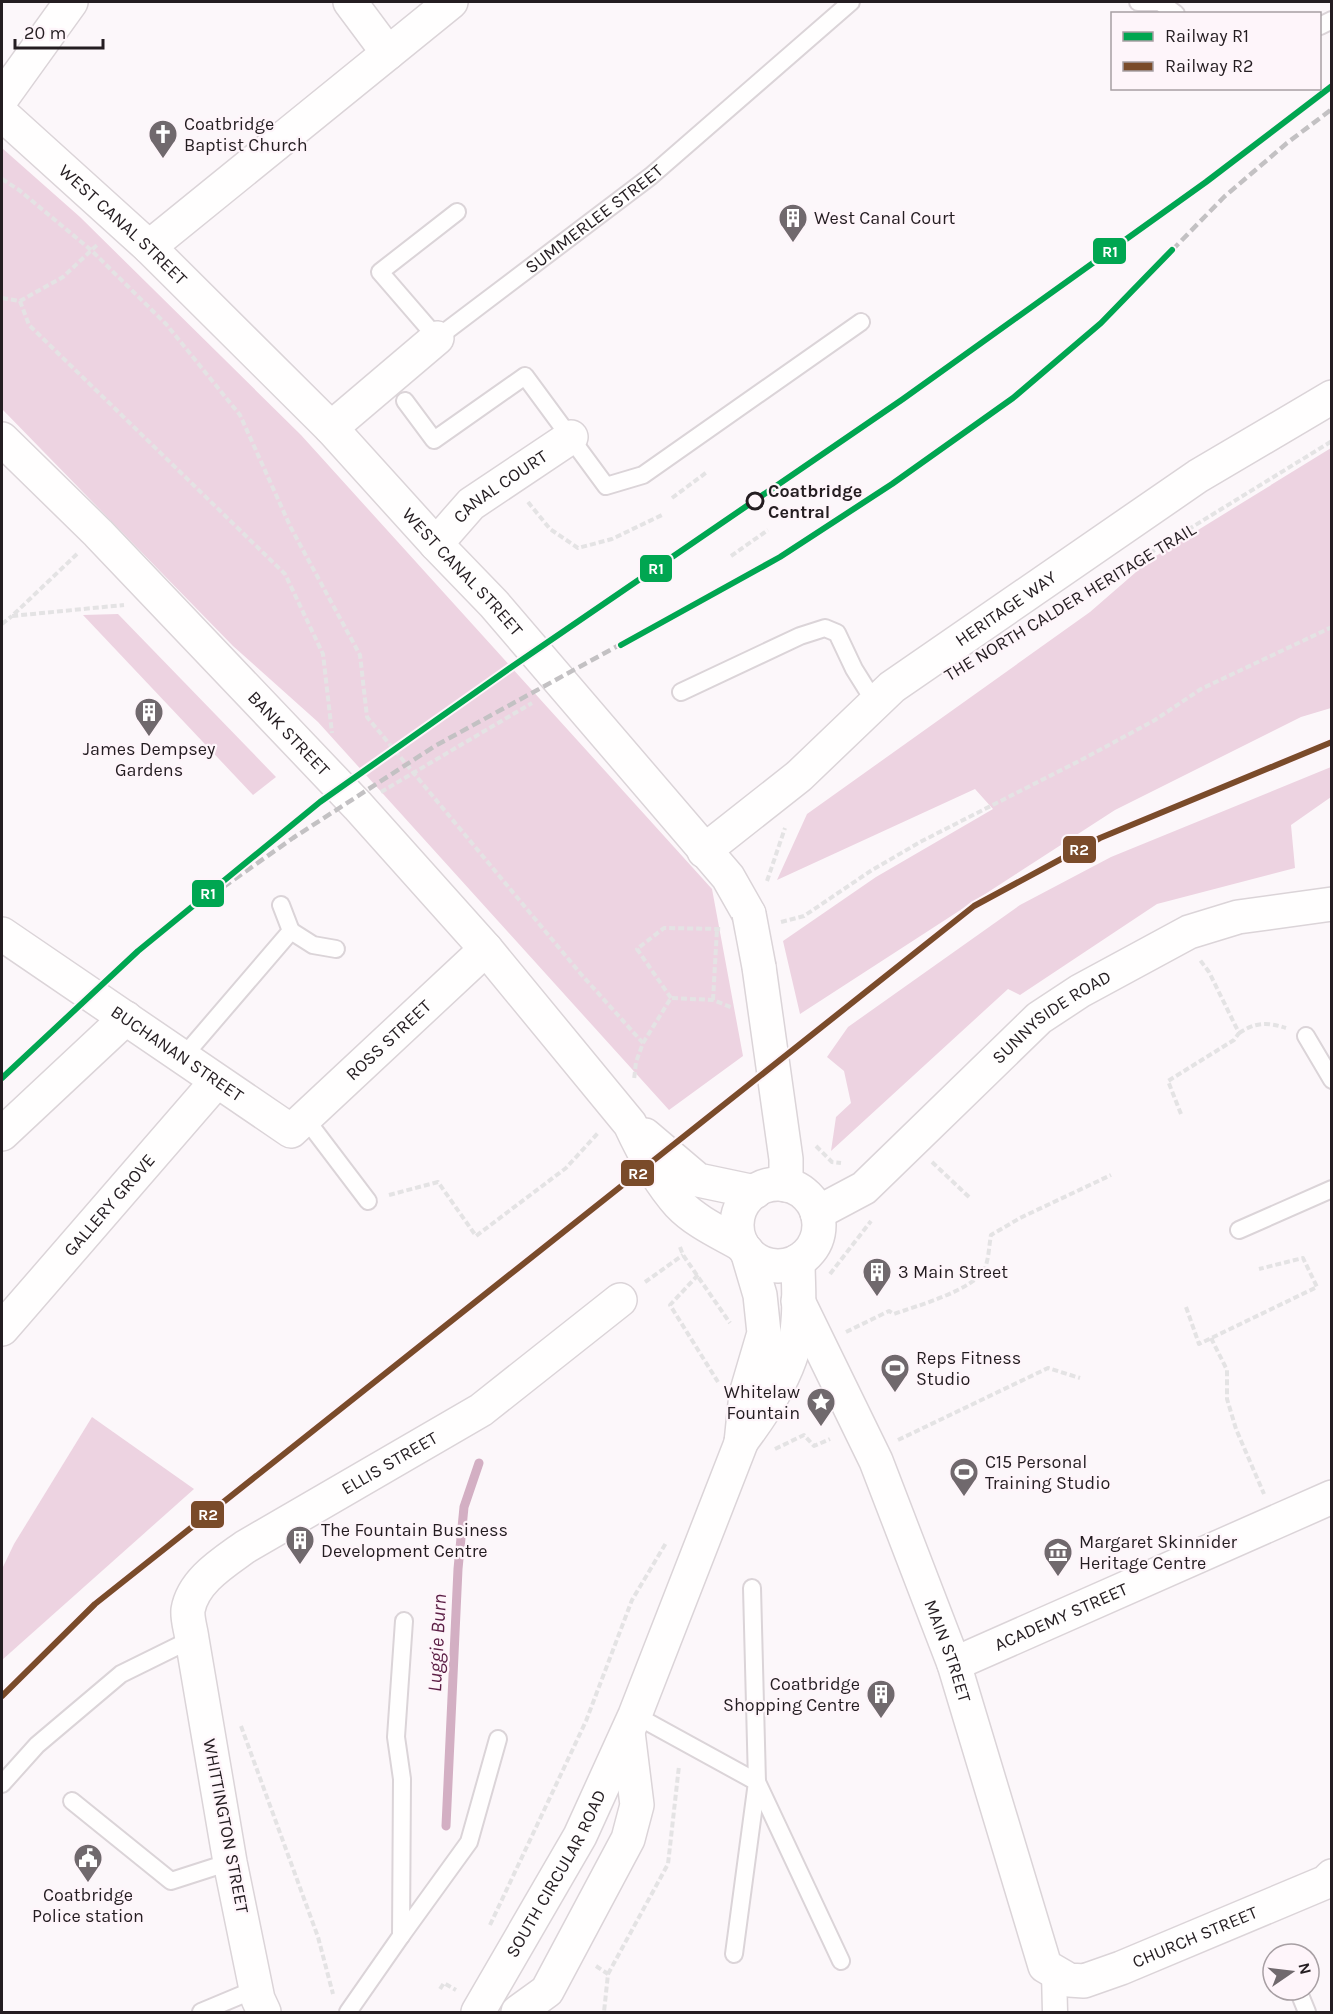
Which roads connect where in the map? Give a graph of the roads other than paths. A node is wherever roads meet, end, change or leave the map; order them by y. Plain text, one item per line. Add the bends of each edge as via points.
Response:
1 (71, 2) edge
2 (350, 2) edge
3 (451, 2) edge
4 (851, 2) edge
5 (1138, 2) edge
6 (1173, 12) edge
7 (388, 52) junction
8 (2, 98) edge
9 (2, 114) edge
10 (457, 212) dead end
11 (149, 247) junction
12 (861, 322) dead end
13 (436, 338) junction
14 (1332, 397) edge
15 (405, 401) dead end
16 (331, 428) junction
17 (571, 437) junction
18 (2, 439) edge
19 (436, 544) junction
20 (681, 692) dead end
21 (874, 701) junction
22 (704, 851) junction
23 (281, 904) dead end
24 (1332, 904) edge
25 (291, 931) junction
26 (2, 934) edge
27 (336, 949) dead end
28 (486, 949) junction
29 (126, 1017) junction
30 (1306, 1036) road end
31 (182, 1058) junction
32 (1332, 1080) edge
33 (216, 1082) junction
34 (298, 1124) junction
35 (616, 1127) junction
36 (2, 1134) edge
37 (786, 1185) junction
38 (1332, 1189) edge
39 (755, 1192) junction
40 (368, 1201) road end
41 (817, 1213) junction
42 (1239, 1230) dead end
43 (745, 1248) junction
44 (798, 1261) junction
45 (620, 1300) road end
46 (798, 1301) junction
47 (2, 1329) edge
48 (741, 1443) junction
49 (1332, 1497) edge
50 (752, 1588) dead end
51 (404, 1621) dead end
52 (192, 1639) junction
53 (954, 1664) junction
54 (631, 1724) junction
55 (498, 1739) dead end
56 (757, 1782) junction
57 (2, 1784) edge
58 (72, 1801) dead end
59 (230, 1862) junction
60 (1330, 1889) edge
61 (401, 1936) junction
62 (734, 1954) dead end
63 (841, 1961) dead end
64 (1054, 1973) junction
65 (260, 2001) edge
66 (201, 2013) edge
67 (348, 2013) edge
68 (478, 2013) edge
69 (518, 2013) edge
70 (1055, 2013) edge

1 - 8 street
2 - 7 street
3 - 7 street
4 - 13 lane, SUMMERLEE STREET via 651,176
5 - 6 lane via 1160,3
7 - 11 street
9 - 11 street, WEST CANAL STREET
10 - 13 lane via 380,272
11 - 16 street, WEST CANAL STREET
12 - 17 lane via 643,475 606,486
13 - 16 street, SUMMERLEE STREET
14 - 21 street, HERITAGE WAY via 1198,476
15 - 17 lane via 434,440 525,375
16 - 19 street, WEST CANAL STREET
17 - 19 street, CANAL COURT via 471,504
18 - 28 street, BANK STREET via 98,533 358,806
19 - 22 street, WEST CANAL STREET via 494,604
20 - 21 lane via 825,628 837,633
21 - 22 street, HERITAGE WAY via 798,776
22 - 37 street, WEST CANAL STREET, bridge via 728,877 753,915 786,1159
23 - 25 lane
24 - 41 street, SUNNYSIDE ROAD via 1238,917 1182,936 1080,991 1039,1018 925,1144 864,1188
25 - 27 lane via 313,945
25 - 31 lane
26 - 29 street, BUCHANAN STREET
28 - 34 street, ROSS STREET
28 - 35 street, BANK STREET
29 - 31 street, BUCHANAN STREET
29 - 36 street
30 - 32 lane
31 - 33 street, BUCHANAN STREET
33 - 34 street, BUCHANAN STREET
33 - 47 street, GALLERY GROVE
34 - 40 lane
35 - 39 street, BANK STREET via 659,1144 698,1180
35 - 43 street, BANK STREET via 646,1157 679,1204
37 - 39 street via 772,1185
37 - 41 street via 805,1194
38 - 42 lane
39 - 43 street via 743,1203 737,1219
41 - 44 street via 814,1245
43 - 44 street via 765,1264
43 - 48 street, SOUTH CIRCULAR ROAD via 760,1295 765,1333 746,1394
44 - 46 street, SOUTH CIRCULAR ROAD
45 - 52 street, ELLIS STREET via 481,1410 245,1547 219,1566 194,1594 188,1611
46 - 48 street, SOUTH CIRCULAR ROAD via 795,1341 772,1400
46 - 53 street, MAIN STREET via 860,1426
48 - 54 street, SOUTH CIRCULAR ROAD
49 - 53 street, ACADEMY STREET
50 - 56 lane
51 - 61 lane via 396,1737 402,1779
52 - 57 lane via 121,1674 37,1745
52 - 59 street, WHITTINGTON STREET
53 - 64 street, MAIN STREET via 1039,1952 1045,1966
54 - 56 lane via 682,1741
54 - 68 street, SOUTH CIRCULAR ROAD via 579,1836
54 - 69 street, SOUTH CIRCULAR ROAD via 637,1805 628,1839 547,1991
55 - 61 lane via 470,1842
56 - 62 lane
56 - 63 lane
58 - 59 lane via 171,1881
59 - 65 street, WHITTINGTON STREET
60 - 64 street, CHURCH STREET via 1093,1978 1069,1980
61 - 67 lane
64 - 70 street
65 - 66 lane

